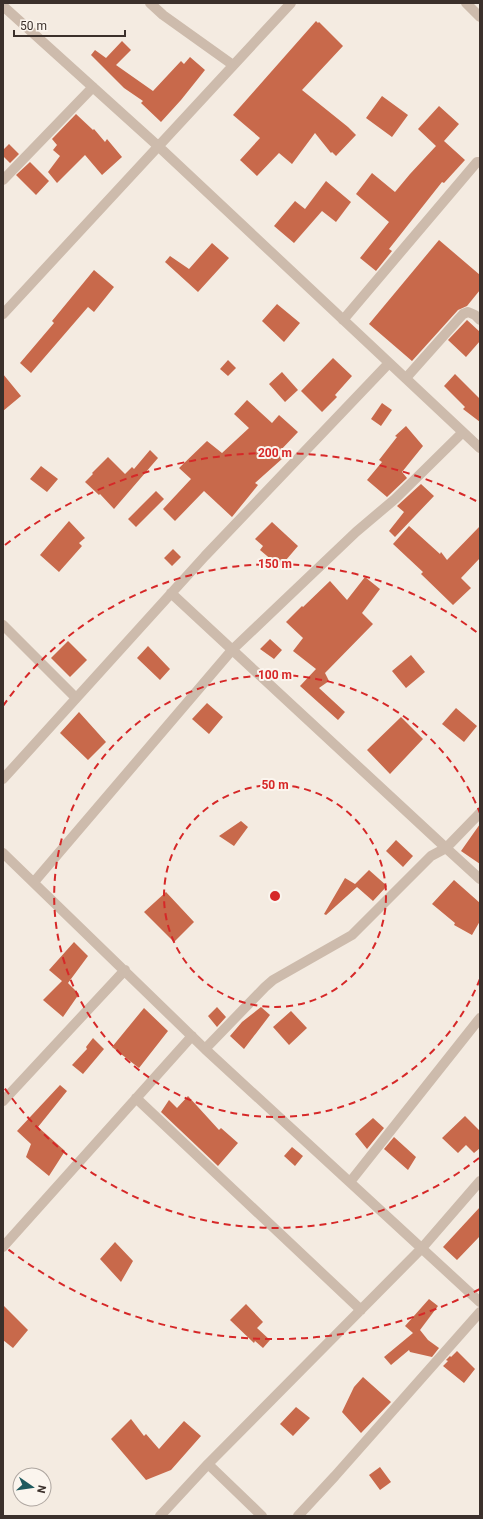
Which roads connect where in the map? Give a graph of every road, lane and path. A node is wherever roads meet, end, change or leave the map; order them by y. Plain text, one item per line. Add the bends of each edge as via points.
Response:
1 (150, 3) edge
2 (291, 3) edge
3 (466, 3) edge
4 (3, 6) edge
5 (480, 17) edge
6 (233, 65) junction
7 (93, 87) junction
8 (158, 146) junction
9 (480, 162) edge
10 (3, 180) edge
11 (3, 314) edge
12 (343, 320) junction
13 (480, 320) edge
14 (389, 363) junction
15 (406, 378) junction
16 (463, 432) junction
17 (480, 448) edge
18 (171, 593) junction
19 (3, 625) edge
20 (232, 650) junction
21 (76, 698) junction
22 (3, 779) edge
23 (480, 813) edge
24 (446, 848) junction
25 (3, 852) edge
26 (480, 879) edge
27 (34, 882) junction
28 (124, 970) junction
29 (480, 1018) edge
30 (192, 1036) junction
31 (205, 1049) junction
32 (136, 1098) junction
33 (3, 1101) edge
34 (480, 1181) edge
35 (350, 1182) junction
36 (3, 1247) edge
37 (422, 1248) junction
38 (480, 1302) edge
39 (361, 1310) junction
40 (480, 1312) edge
41 (208, 1464) junction
42 (160, 1516) edge
43 (262, 1516) edge
44 (298, 1516) edge

1 - 6 street
2 - 6 street
3 - 5 street
4 - 7 street
6 - 8 street
7 - 8 street
7 - 10 street
8 - 11 street
8 - 12 street
9 - 12 street via 477,162
12 - 14 street
13 - 15 street via 475,314 463,314
14 - 15 street
14 - 18 street
15 - 16 street
16 - 17 street
16 - 20 street via 395,499 356,532
18 - 20 street
18 - 21 street
19 - 21 street
20 - 24 street
20 - 27 street
21 - 22 street
23 - 24 street
24 - 26 street
24 - 31 street via 431,856 352,935 273,980
25 - 27 street
27 - 28 street
28 - 30 street
28 - 33 street
29 - 35 street
30 - 31 street
30 - 32 street
31 - 35 street
32 - 36 street
32 - 39 street
34 - 37 street
35 - 37 street
37 - 38 street
37 - 39 street
39 - 41 street
40 - 44 street
41 - 42 street
41 - 43 street

